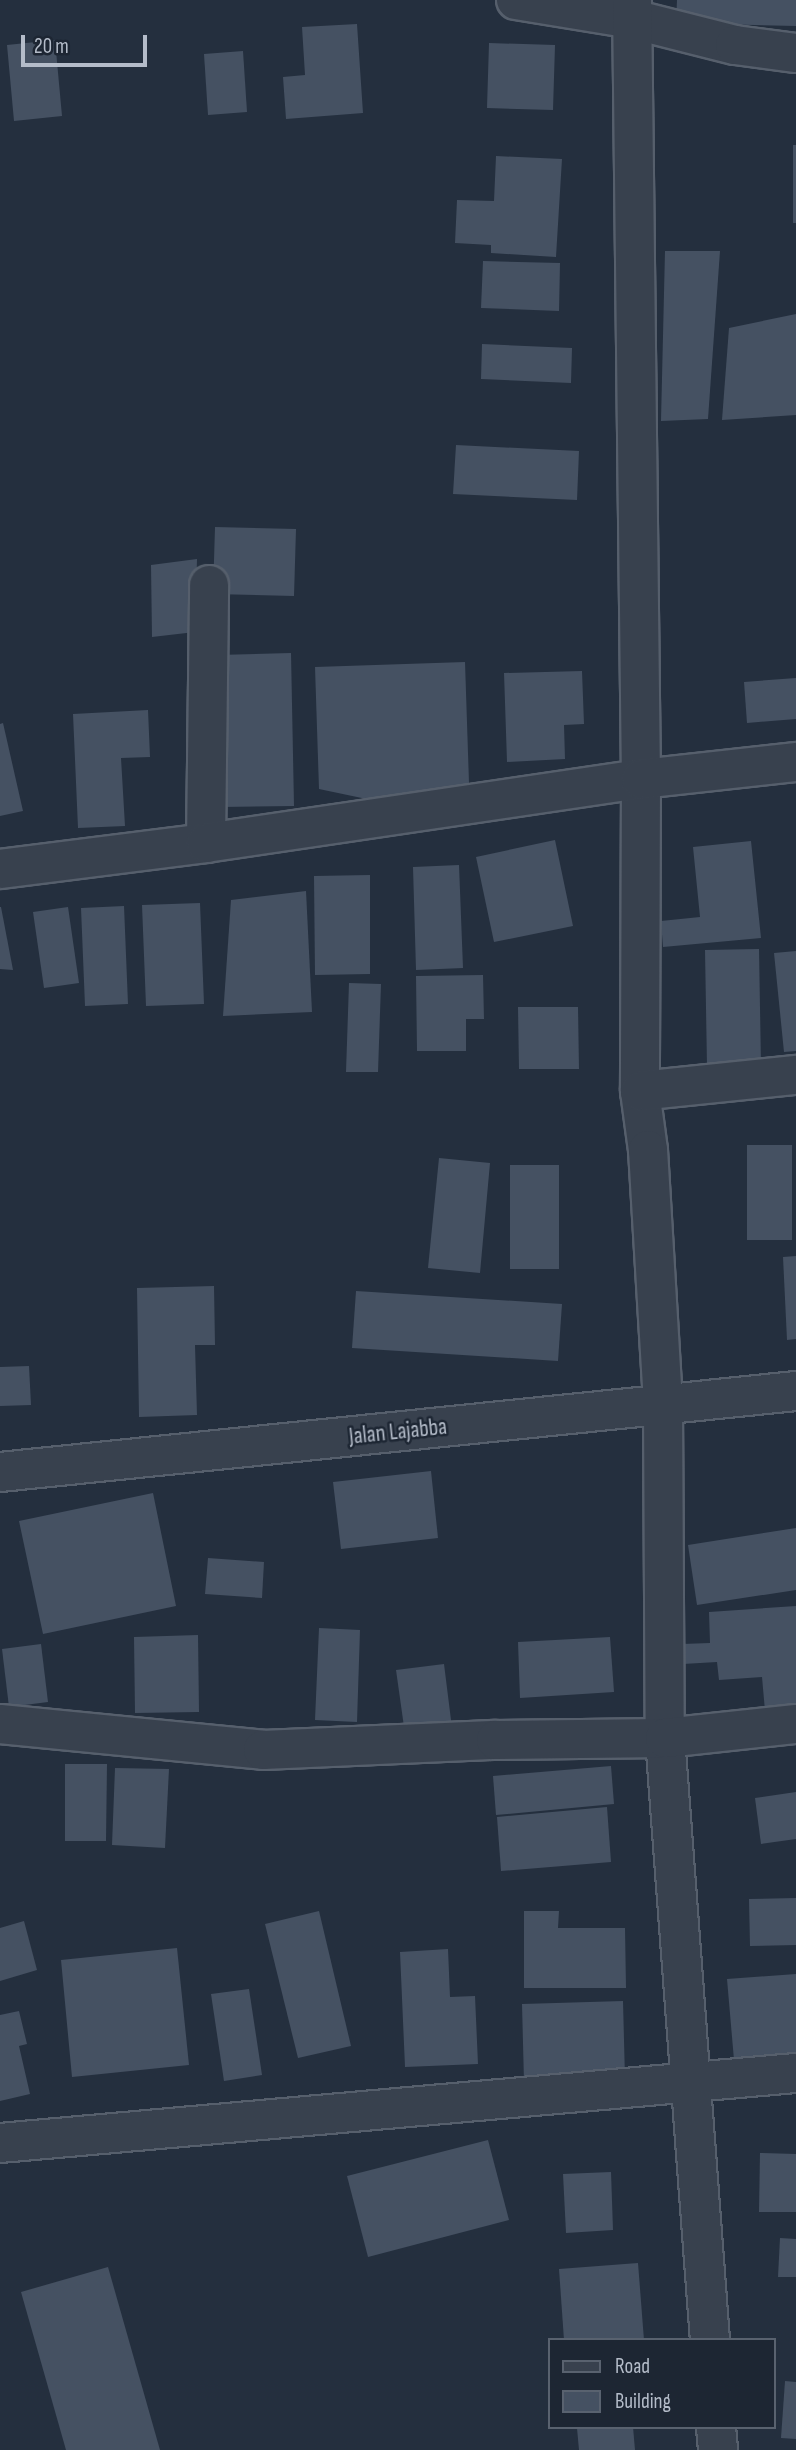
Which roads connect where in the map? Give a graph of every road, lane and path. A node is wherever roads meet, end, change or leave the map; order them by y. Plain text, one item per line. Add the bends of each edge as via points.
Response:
1 (516, 0) edge
2 (632, 9) edge
3 (796, 53) edge
4 (208, 585) dead end
5 (796, 762) edge
6 (641, 779) junction
7 (206, 843) junction
8 (0, 869) edge
9 (796, 1075) edge
10 (640, 1091) junction
11 (796, 1391) edge
12 (663, 1406) junction
13 (0, 1472) edge
14 (0, 1724) edge
15 (796, 1724) edge
16 (665, 1738) junction
17 (796, 2073) edge
18 (692, 2080) junction
19 (0, 2143) edge
20 (710, 2338) edge
21 (716, 2429) edge
22 (718, 2450) edge

1 - 2 street
2 - 3 street via 735,45
2 - 6 street
4 - 7 street
5 - 6 street
6 - 7 street
6 - 10 street
7 - 8 street
9 - 10 street
10 - 12 street via 648,1150
11 - 12 street, Jalan Lajabba
12 - 13 street, Jalan Lajabba
12 - 16 street
14 - 16 street via 263,1749
15 - 16 street
16 - 18 street
17 - 18 street
18 - 19 street
18 - 20 street
21 - 22 street

